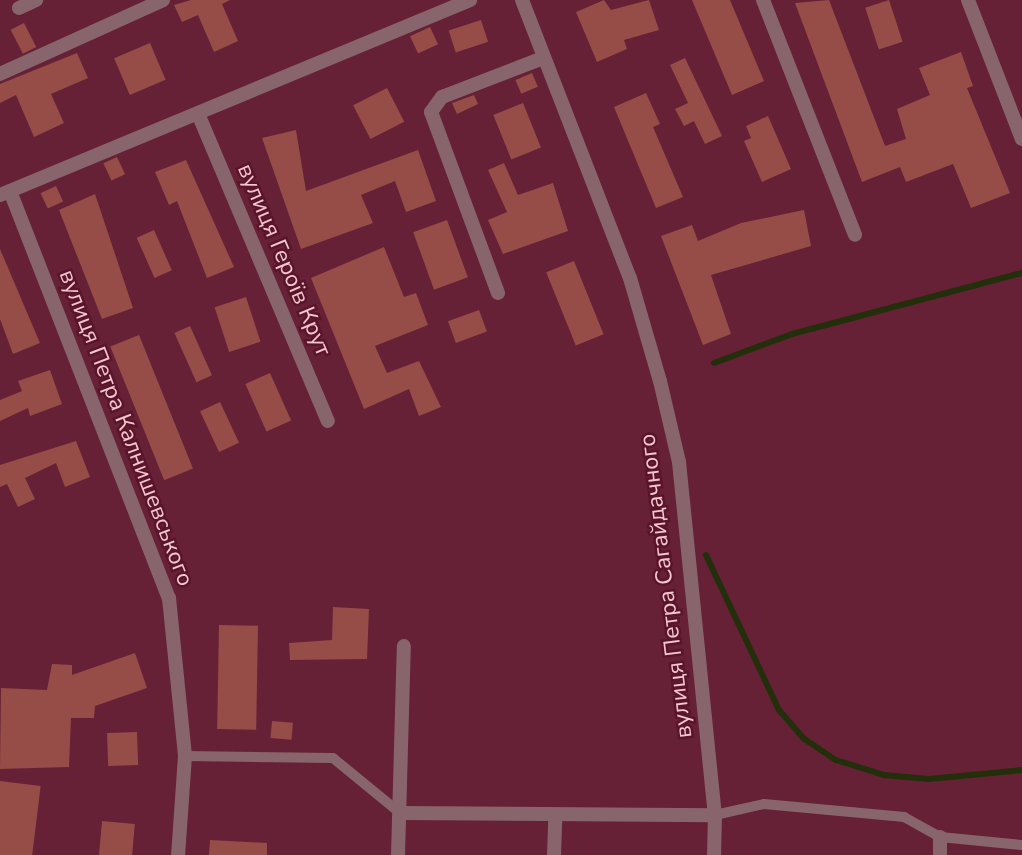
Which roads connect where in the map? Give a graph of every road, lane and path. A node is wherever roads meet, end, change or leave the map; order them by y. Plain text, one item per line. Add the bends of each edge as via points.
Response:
1 (36, 0) edge
2 (163, 0) edge
3 (470, 0) edge
4 (522, 0) edge
5 (763, 0) edge
6 (968, 0) edge
7 (19, 8) dead end
8 (543, 58) junction
9 (0, 74) edge
10 (199, 117) junction
11 (1022, 139) edge
12 (5, 193) edge
13 (855, 235) dead end
14 (498, 293) dead end
15 (328, 421) dead end
16 (404, 646) dead end
17 (185, 756) junction
18 (400, 813) junction
19 (715, 815) junction
20 (555, 818) junction
21 (940, 837) junction
22 (1022, 845) edge
23 (178, 855) edge
24 (398, 855) edge
25 (554, 855) edge
26 (714, 855) edge
27 (940, 855) edge

1 - 7 street
2 - 9 street
3 - 10 street
4 - 8 street, вулиця Петра Сагайдачного
5 - 13 street
6 - 11 street
8 - 14 street via 442,97 432,112
8 - 19 street, вулиця Петра Сагайдачного via 630,278 679,462
10 - 12 street
10 - 15 street, вулиця Героїв Крут
12 - 17 street, вулиця Петра Калнишевського via 169,598
16 - 18 street
17 - 18 lane via 333,758
17 - 23 street, вулиця Петра Калнишевського
18 - 20 street
18 - 24 street
19 - 20 street
19 - 21 lane via 764,804 904,817
19 - 26 street, вулиця Петра Сагайдачного
20 - 25 street
21 - 22 lane
21 - 27 street

